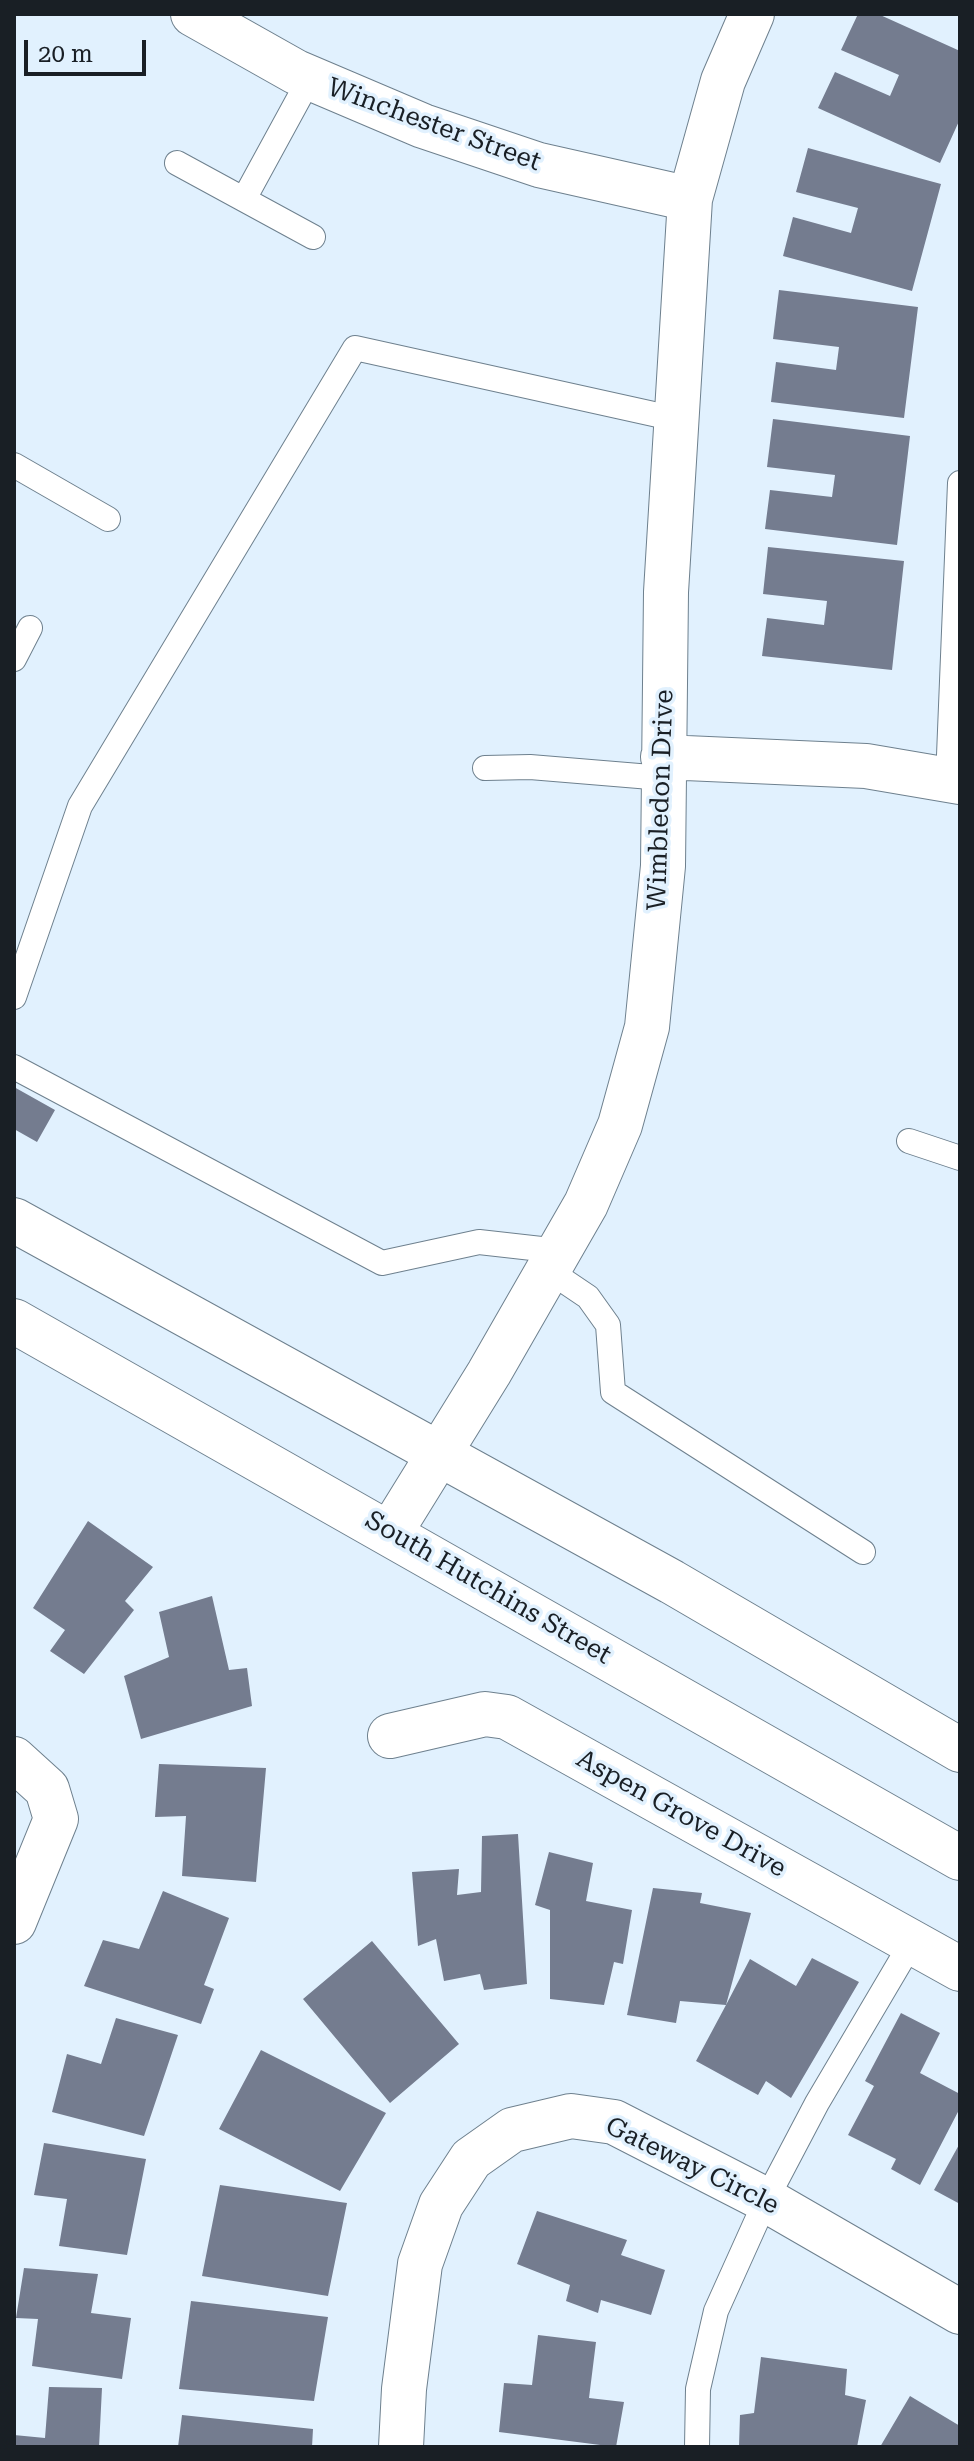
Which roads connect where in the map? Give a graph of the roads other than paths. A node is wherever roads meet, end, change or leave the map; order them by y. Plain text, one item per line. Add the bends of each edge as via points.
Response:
1 (193, 14) edge
2 (752, 14) edge
3 (310, 78) junction
4 (177, 163) dead end
5 (244, 199) junction
6 (690, 199) junction
7 (313, 237) dead end
8 (676, 419) junction
9 (14, 465) edge
10 (960, 483) edge
11 (108, 519) dead end
12 (30, 628) dead end
13 (14, 659) edge
14 (663, 767) junction
15 (485, 768) dead end
16 (954, 781) edge
17 (14, 997) edge
18 (14, 1067) edge
19 (909, 1141) dead end
20 (960, 1158) edge
21 (14, 1220) edge
22 (554, 1260) junction
23 (14, 1321) edge
24 (439, 1452) junction
25 (390, 1533) junction
26 (863, 1552) dead end
27 (390, 1736) dead end
28 (960, 1750) edge
29 (14, 1759) edge
30 (960, 1858) edge
31 (14, 1922) edge
32 (912, 1942) junction
33 (960, 1969) edge
34 (766, 2200) junction
35 (960, 2312) edge
36 (401, 2447) edge
37 (697, 2447) edge

1 - 3 street, Winchester Street
2 - 6 street, Wimbledon Drive via 723,81
3 - 5 lane
3 - 6 street, Winchester Street via 423,126 539,165
4 - 5 lane
5 - 7 lane
6 - 8 street, Wimbledon Drive
8 - 14 street, Wimbledon Drive
8 - 17 lane via 355,348 80,806
9 - 11 lane
10 - 16 lane
12 - 13 lane
14 - 15 lane
14 - 16 street via 866,766
14 - 22 street, Wimbledon Drive via 663,866 647,1027 620,1125 586,1204
18 - 22 lane via 382,1263 479,1242
19 - 20 lane
21 - 24 street
22 - 24 street, Wimbledon Drive
22 - 26 lane via 608,1325 613,1392
23 - 25 street, South Hutchins Street
24 - 25 street, Wimbledon Drive
24 - 28 street
25 - 30 street, South Hutchins Street
27 - 32 street, Aspen Grove Drive via 485,1714 507,1717
29 - 31 street via 47,1789 56,1819
32 - 33 street, Aspen Grove Drive
32 - 34 lane
34 - 35 street, Gateway Circle
34 - 36 street, Gateway Circle via 614,2122 571,2116 512,2130 471,2159 441,2205 425,2249 404,2389
34 - 37 lane via 716,2311 698,2389

